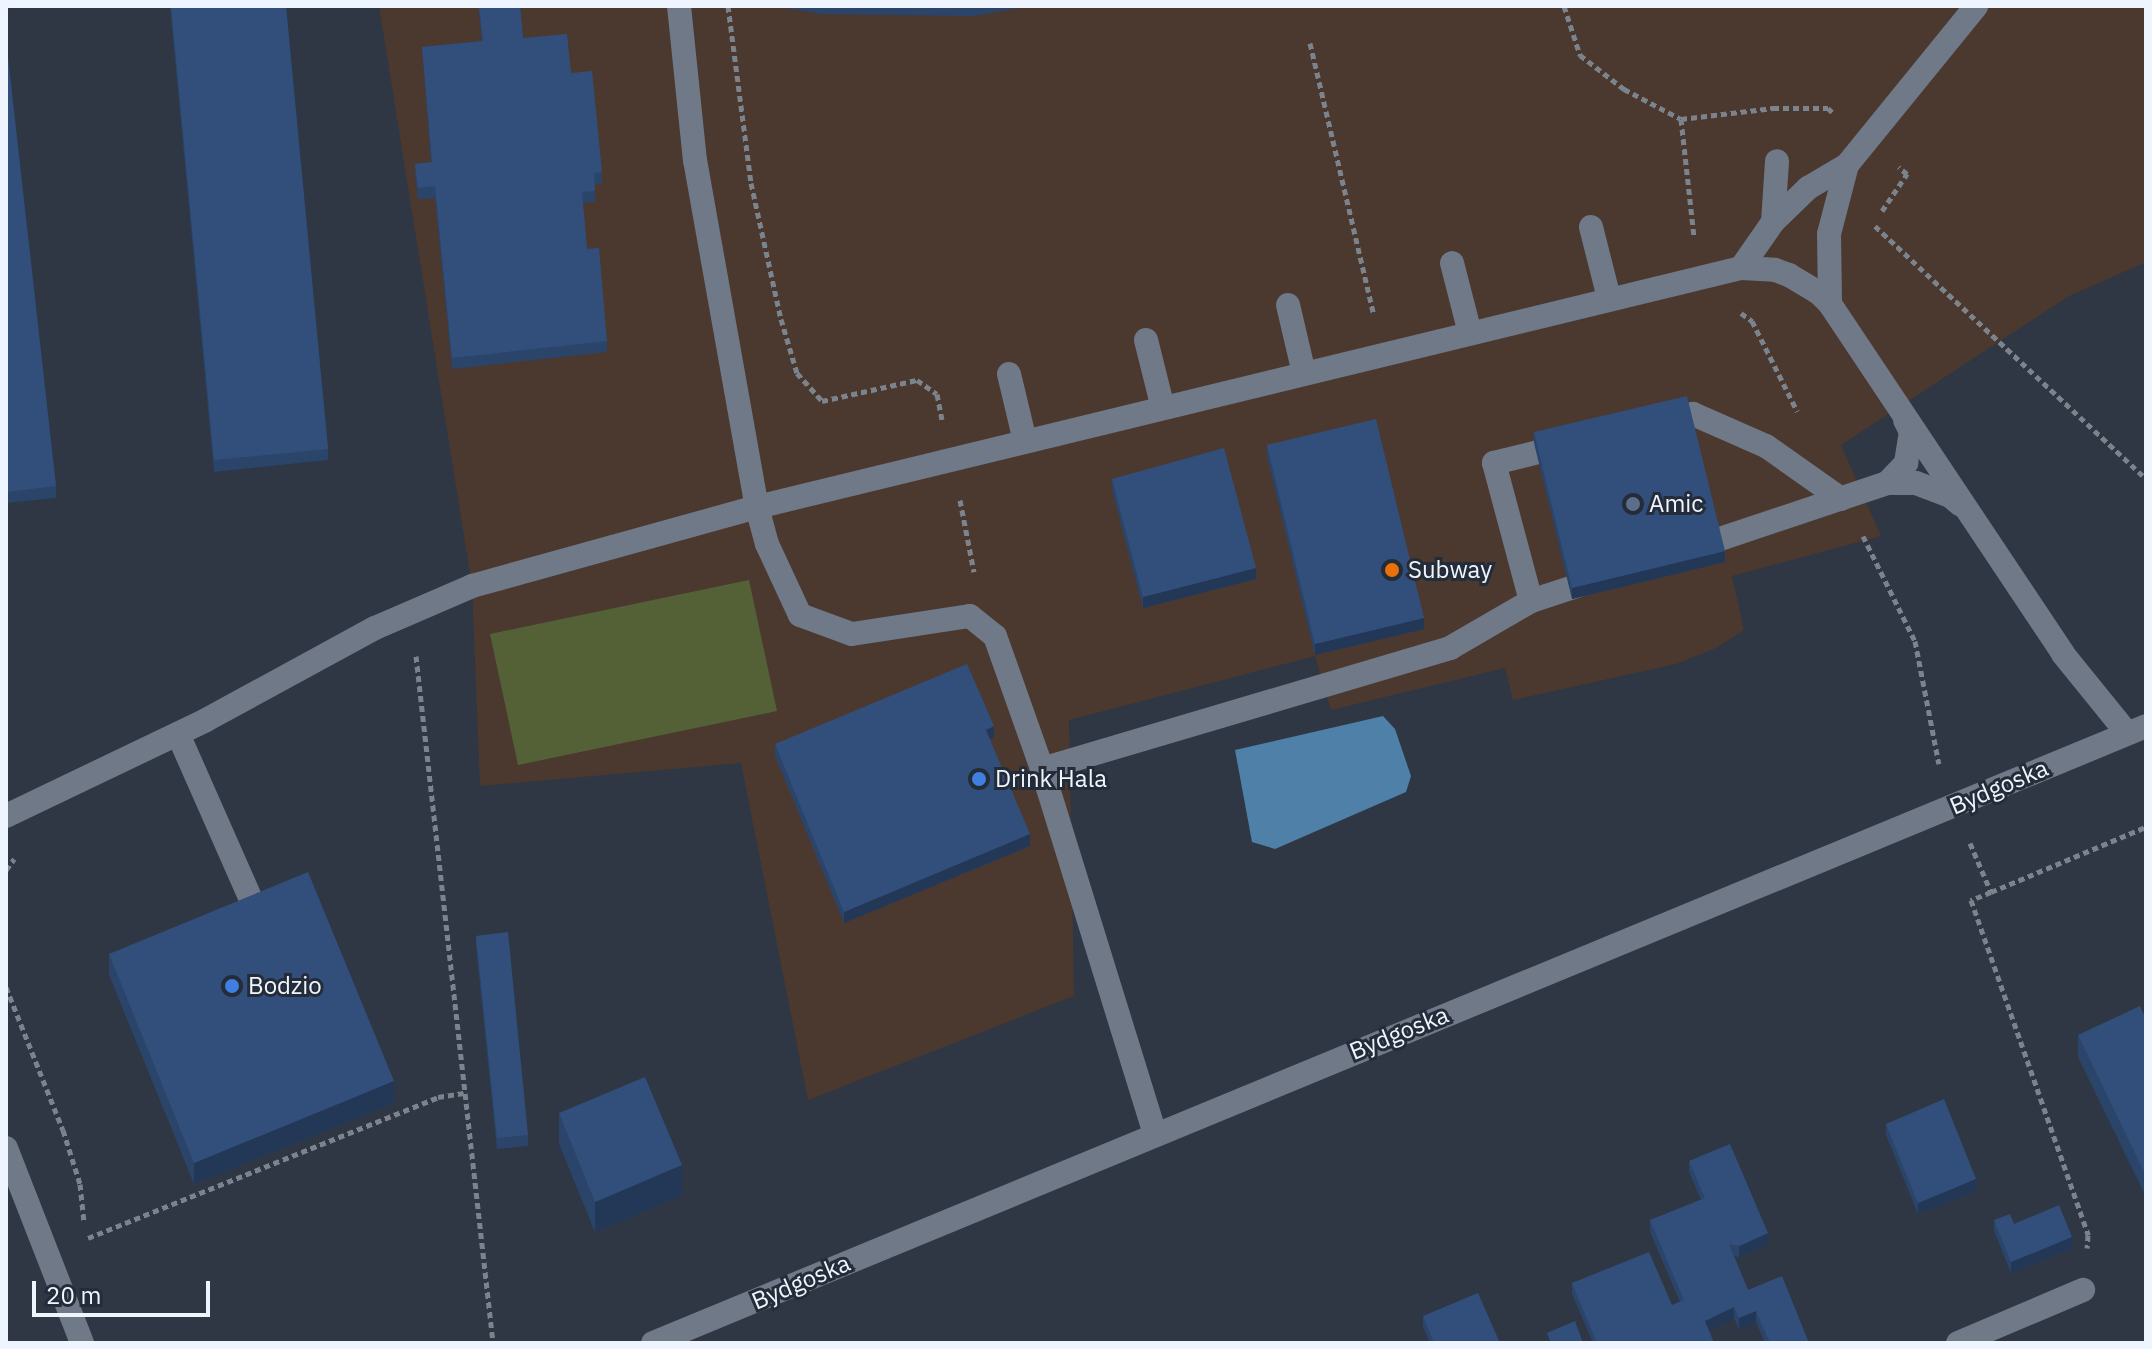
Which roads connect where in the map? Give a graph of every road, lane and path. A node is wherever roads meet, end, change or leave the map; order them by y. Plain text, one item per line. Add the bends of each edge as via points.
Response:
1 (679, 6) edge
2 (728, 6) edge
3 (1976, 6) edge
4 (1310, 43) dead end
5 (1681, 119) dead end
6 (1777, 161) dead end
7 (1847, 165) junction
8 (1773, 222) junction
9 (1591, 227) dead end
10 (1452, 263) dead end
11 (1741, 268) junction
12 (1699, 277) junction
13 (1609, 298) junction
14 (1830, 304) junction
15 (1288, 305) dead end
16 (1470, 333) junction
17 (1146, 340) dead end
18 (1383, 353) junction
19 (1304, 373) junction
20 (1009, 374) dead end
21 (1163, 408) junction
22 (1901, 410) junction
23 (1799, 417) dead end
24 (1632, 429) edge
25 (1586, 440) edge
26 (1025, 441) junction
27 (951, 459) junction
28 (1887, 483) junction
29 (1841, 499) junction
30 (944, 500) dead end
31 (757, 507) junction
32 (1968, 511) junction
33 (1664, 558) edge
34 (1620, 572) edge
35 (1531, 601) junction
36 (411, 612) junction
37 (970, 616) junction
38 (2137, 730) edge
39 (178, 734) junction
40 (1042, 769) junction
41 (1940, 769) dead end
42 (6, 816) edge
43 (2146, 827) edge
44 (1967, 835) dead end
45 (27, 850) dead end
46 (6, 870) edge
47 (1991, 892) junction
48 (250, 897) edge
49 (6, 987) edge
50 (464, 1093) junction
51 (1155, 1134) junction
52 (6, 1148) edge
53 (87, 1238) junction
54 (90, 1252) dead end
55 (2083, 1290) joint
56 (82, 1343) edge
57 (493, 1343) edge
58 (653, 1343) edge
59 (1958, 1343) edge

1 - 31 street via 695,160
2 - 27 path via 751,183 797,373 822,401 917,380 937,394
3 - 7 street
4 - 18 path
5 - 12 path
6 - 8 street
7 - 8 street via 1808,188
7 - 14 street via 1829,234
8 - 11 street
9 - 13 street
10 - 16 street
11 - 12 street
11 - 14 street via 1789,275
12 - 13 street
12 - 23 path via 1704,309 1738,310 1752,321
13 - 16 street
14 - 22 street
15 - 19 street
16 - 18 street
17 - 21 street
18 - 19 street
19 - 21 street
20 - 26 street
21 - 26 street
22 - 28 street via 1911,432 1906,463
22 - 32 street
24 - 29 street via 1693,414 1766,446
25 - 35 street via 1494,463
26 - 27 street
27 - 31 street
28 - 29 street
28 - 32 street via 1916,483 1950,496
29 - 33 street
29 - 41 path via 1915,641
30 - 37 path via 959,496 974,565
31 - 36 street via 472,586
31 - 37 street via 767,544 800,615 852,634
32 - 38 street via 2063,654
34 - 35 street
35 - 40 street via 1450,648
36 - 39 street
36 - 50 path
37 - 40 street via 995,636
38 - 51 street, Bydgoska
39 - 42 street
39 - 48 street
40 - 51 street
43 - 47 path
44 - 47 path
45 - 46 path
47 - 55 path via 1971,900 2088,1235
49 - 53 path via 63,1130 80,1184
50 - 53 path via 438,1097
50 - 57 path
51 - 58 street, Bydgoska
52 - 56 street
53 - 54 path
55 - 59 street

